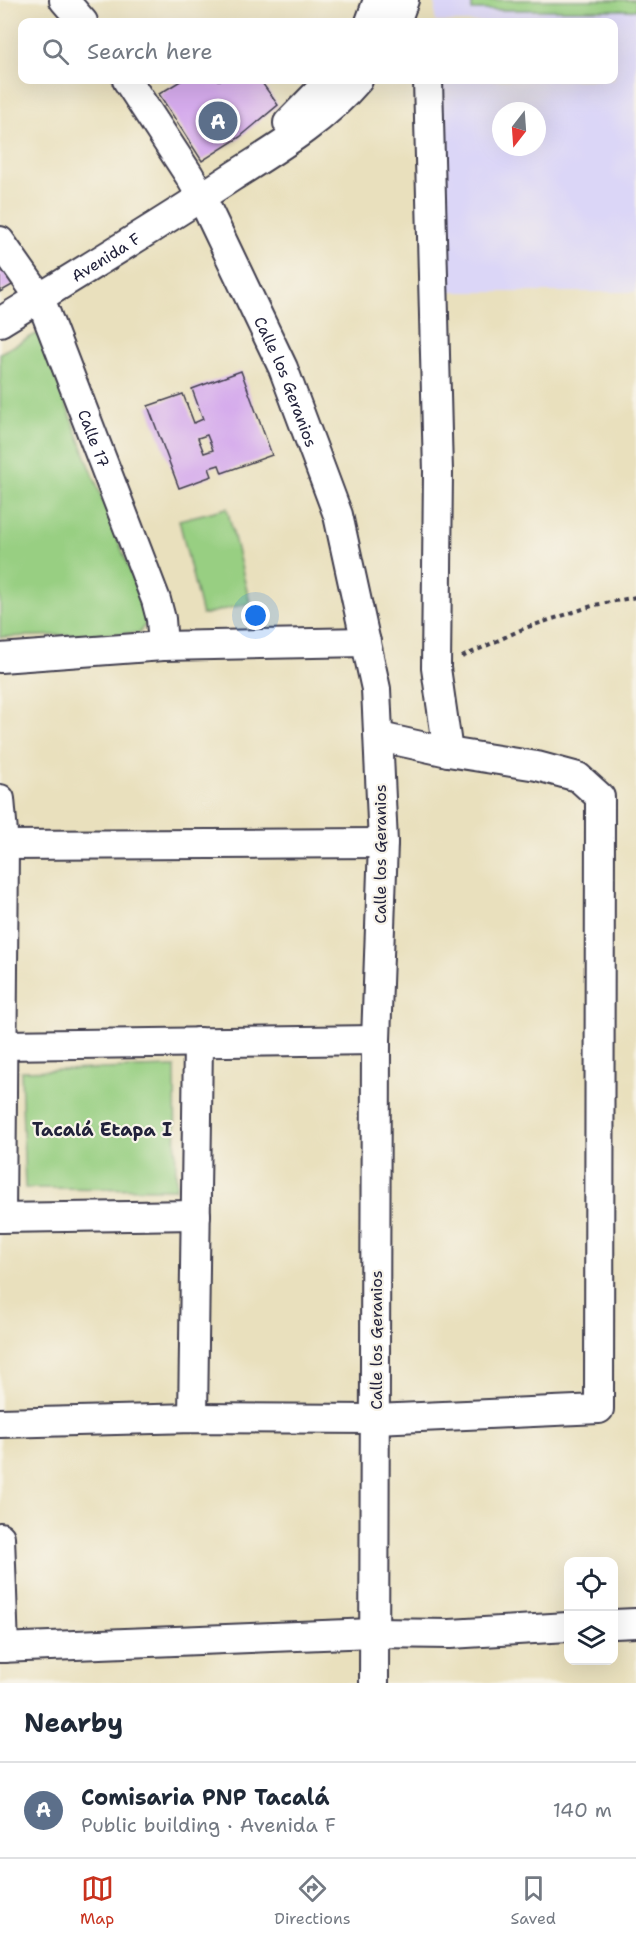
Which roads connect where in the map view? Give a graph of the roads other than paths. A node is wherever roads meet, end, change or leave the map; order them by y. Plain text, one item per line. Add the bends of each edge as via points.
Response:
1 (64, 0) edge
2 (378, 0) edge
3 (405, 0) edge
4 (80, 18) edge
5 (371, 18) edge
6 (398, 18) edge
7 (411, 18) edge
8 (130, 84) edge
9 (326, 84) edge
10 (354, 84) edge
11 (428, 84) edge
12 (206, 195) junction
13 (0, 241) edge
14 (40, 298) junction
15 (0, 322) edge
16 (366, 642) junction
17 (162, 646) junction
18 (0, 658) edge
19 (380, 737) junction
20 (448, 752) junction
21 (0, 799) edge
22 (383, 843) junction
23 (2, 845) edge
24 (376, 1040) junction
25 (198, 1042) junction
26 (2, 1045) junction
27 (196, 1215) junction
28 (0, 1218) edge
29 (193, 1418) junction
30 (375, 1419) junction
31 (0, 1423) edge
32 (0, 1537) edge
33 (636, 1623) edge
34 (618, 1624) edge
35 (564, 1627) edge
36 (373, 1633) junction
37 (2, 1648) edge
38 (374, 1683) edge

1 - 4 street
2 - 5 street
3 - 6 street
3 - 7 street
8 - 12 street, Calle los Geranios
9 - 12 street, Avenida F
10 - 12 street, Avenida F via 313,124
11 - 20 street via 438,472 436,668
12 - 14 street, Avenida F
12 - 16 street, Calle los Geranios via 283,368 338,515
13 - 14 street, Calle 17
14 - 15 street, Avenida F
14 - 17 street, Calle 17 via 156,600
16 - 17 street
16 - 19 street, Calle los Geranios via 376,689
17 - 18 street
19 - 20 street
19 - 22 street, Calle los Geranios
20 - 30 street via 537,766 578,777 600,797 599,1409
21 - 23 street
22 - 23 street
22 - 24 street, Calle los Geranios
23 - 26 street
24 - 25 street
24 - 30 street, Calle los Geranios
25 - 26 street
25 - 27 street
26 - 28 street
27 - 28 street
27 - 29 street
29 - 30 street
29 - 31 street
30 - 36 street, Calle los Geranios
32 - 37 street
33 - 34 street
35 - 36 street via 450,1634
36 - 37 street
36 - 38 street, Calle los Geranios

